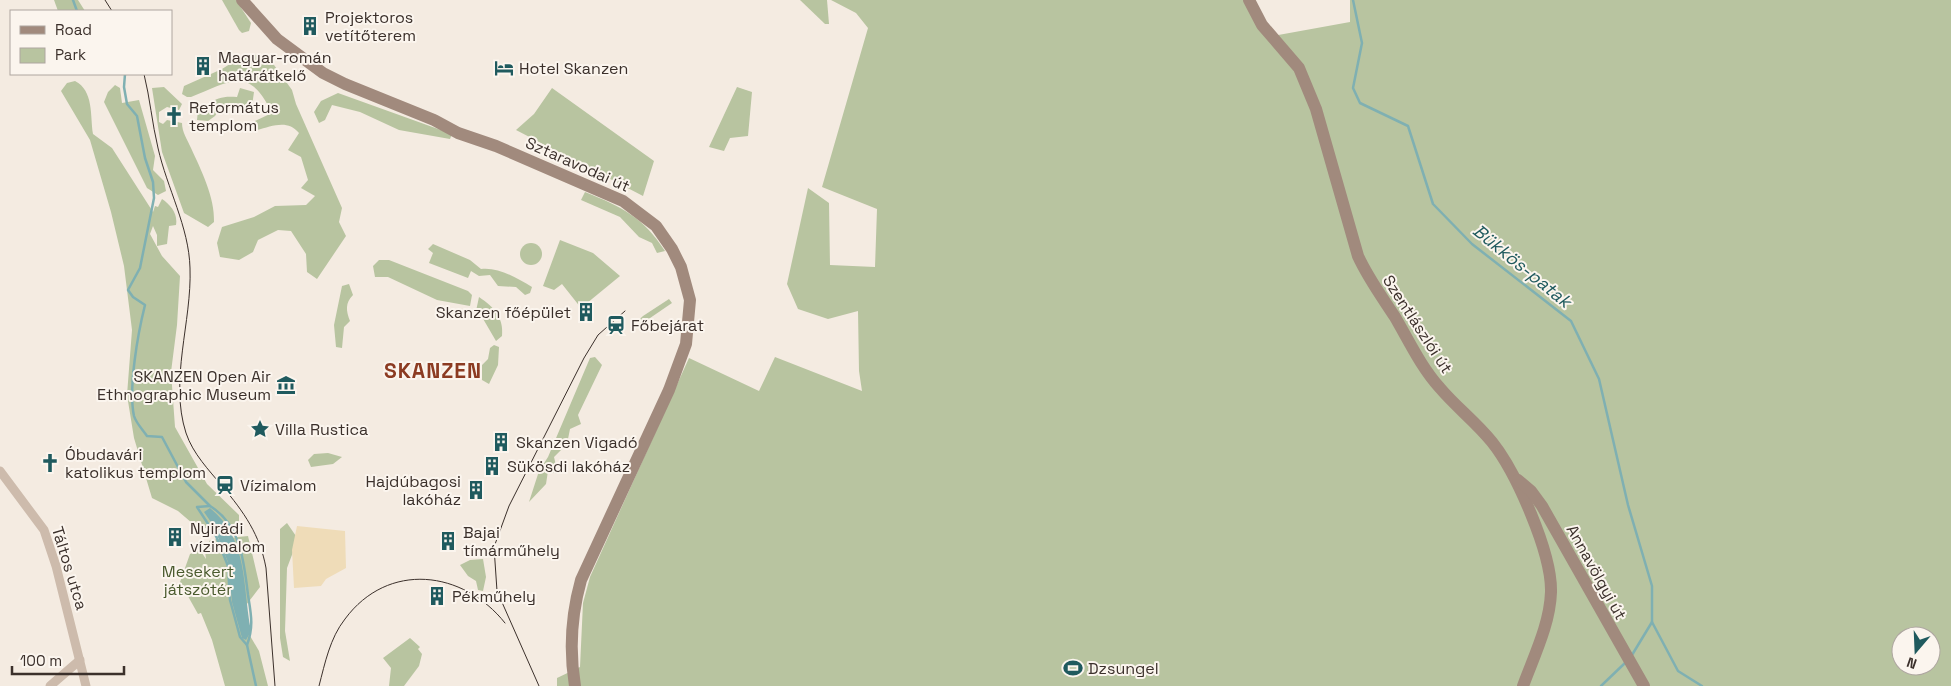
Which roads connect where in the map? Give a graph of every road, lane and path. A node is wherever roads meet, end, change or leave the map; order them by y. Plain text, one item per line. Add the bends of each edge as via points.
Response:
1 (242, 0) edge
2 (1249, 0) edge
3 (0, 471) edge
4 (1516, 478) junction
5 (80, 660) junction
6 (50, 686) edge
7 (86, 686) edge
8 (575, 686) edge
9 (1523, 686) edge
10 (1644, 686) edge

1 - 8 street, Sztaravodai út via 277,39 323,73 623,201 656,226 681,267 690,300 686,344 669,390 581,580 571,629
2 - 4 street, Szentlászlói út via 1262,25 1299,68 1316,109 1358,256 1367,275 1423,366 1492,443
3 - 5 street, Táltos utca via 44,530
4 - 9 street, Szentlászlói út via 1551,579 1545,627
4 - 10 street, Annavölgyi út via 1542,506
5 - 6 street
5 - 7 street, Táltos utca

